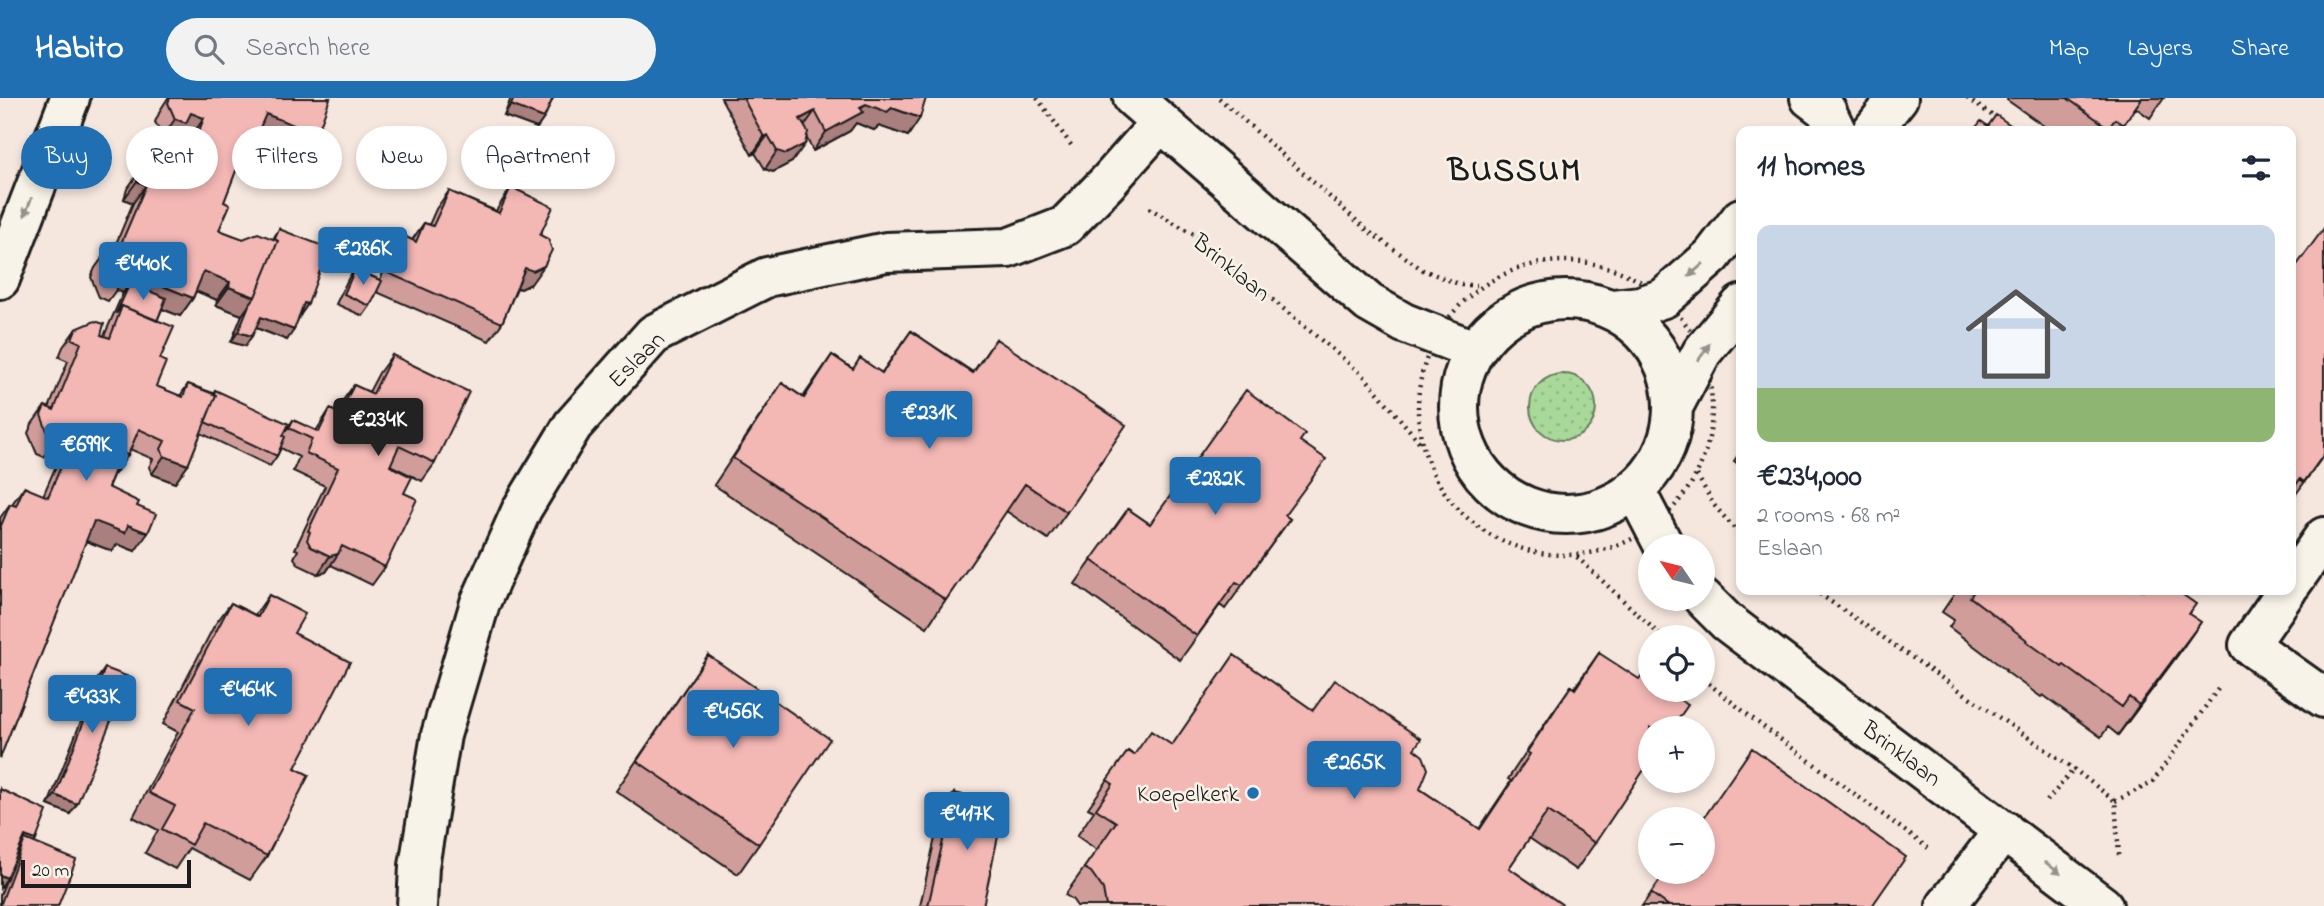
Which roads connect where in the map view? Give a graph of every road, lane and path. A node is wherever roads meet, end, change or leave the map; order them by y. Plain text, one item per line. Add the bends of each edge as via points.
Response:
1 (70, 98) edge
2 (1037, 98) edge
3 (1219, 98) edge
4 (1898, 98) edge
5 (1967, 98) edge
6 (1147, 110) edge
7 (2005, 125) edge
8 (1876, 126) edge
9 (1108, 182) junction
10 (1736, 225) edge
11 (1615, 269) dead end
12 (0, 279) edge
13 (1614, 309) junction
14 (1736, 311) edge
15 (1474, 351) junction
16 (1674, 405) junction
17 (1422, 445) dead end
18 (1697, 475) dead end
19 (1635, 490) junction
20 (1736, 530) edge
21 (1658, 534) edge
22 (2324, 537) edge
23 (1577, 556) dead end
24 (2296, 577) edge
25 (1821, 595) edge
26 (2284, 595) edge
27 (1715, 610) edge
28 (1649, 625) edge
29 (2249, 645) junction
30 (2324, 698) edge
31 (2115, 801) junction
32 (2004, 830) junction
33 (2120, 867) dead end
34 (416, 906) edge
35 (1946, 906) edge
36 (2103, 906) edge

1 -> 12 street
2 - 9 path, Brinklaan via 1069,144
3 - 11 path via 1368,231 1423,270 1461,285 1483,285 1525,266 1571,260
4 - 8 street
5 - 7 path
6 - 9 street, Eslaan
6 - 15 street via 1369,303 1404,323
9 - 17 path, Brinklaan via 1195,235 1364,376
9 - 34 street, Eslaan via 1065,226 1008,248 886,252 766,277 654,334 573,425 522,509 480,604 441,735
10 -> 13 street via 1712,256 1664,298
13 - 15 street via 1583,300 1551,300 1521,308 1495,326
13 - 16 street via 1645,333 1666,366
16 -> 14 street via 1702,352
15 - 19 street via 1461,383 1458,417 1467,451 1486,480 1513,502 1544,513 1577,515 1608,507
16 - 19 street via 1670,436 1657,466
18 - 20 path
19 - 21 street
22 - 24 street
23 - 28 path
25 - 31 path
26 - 29 street
27 - 32 street, Brinklaan
29 - 30 street
29 - 31 path via 2152,783
31 - 33 path
32 - 35 street
32 -> 36 street, Brinklaan

